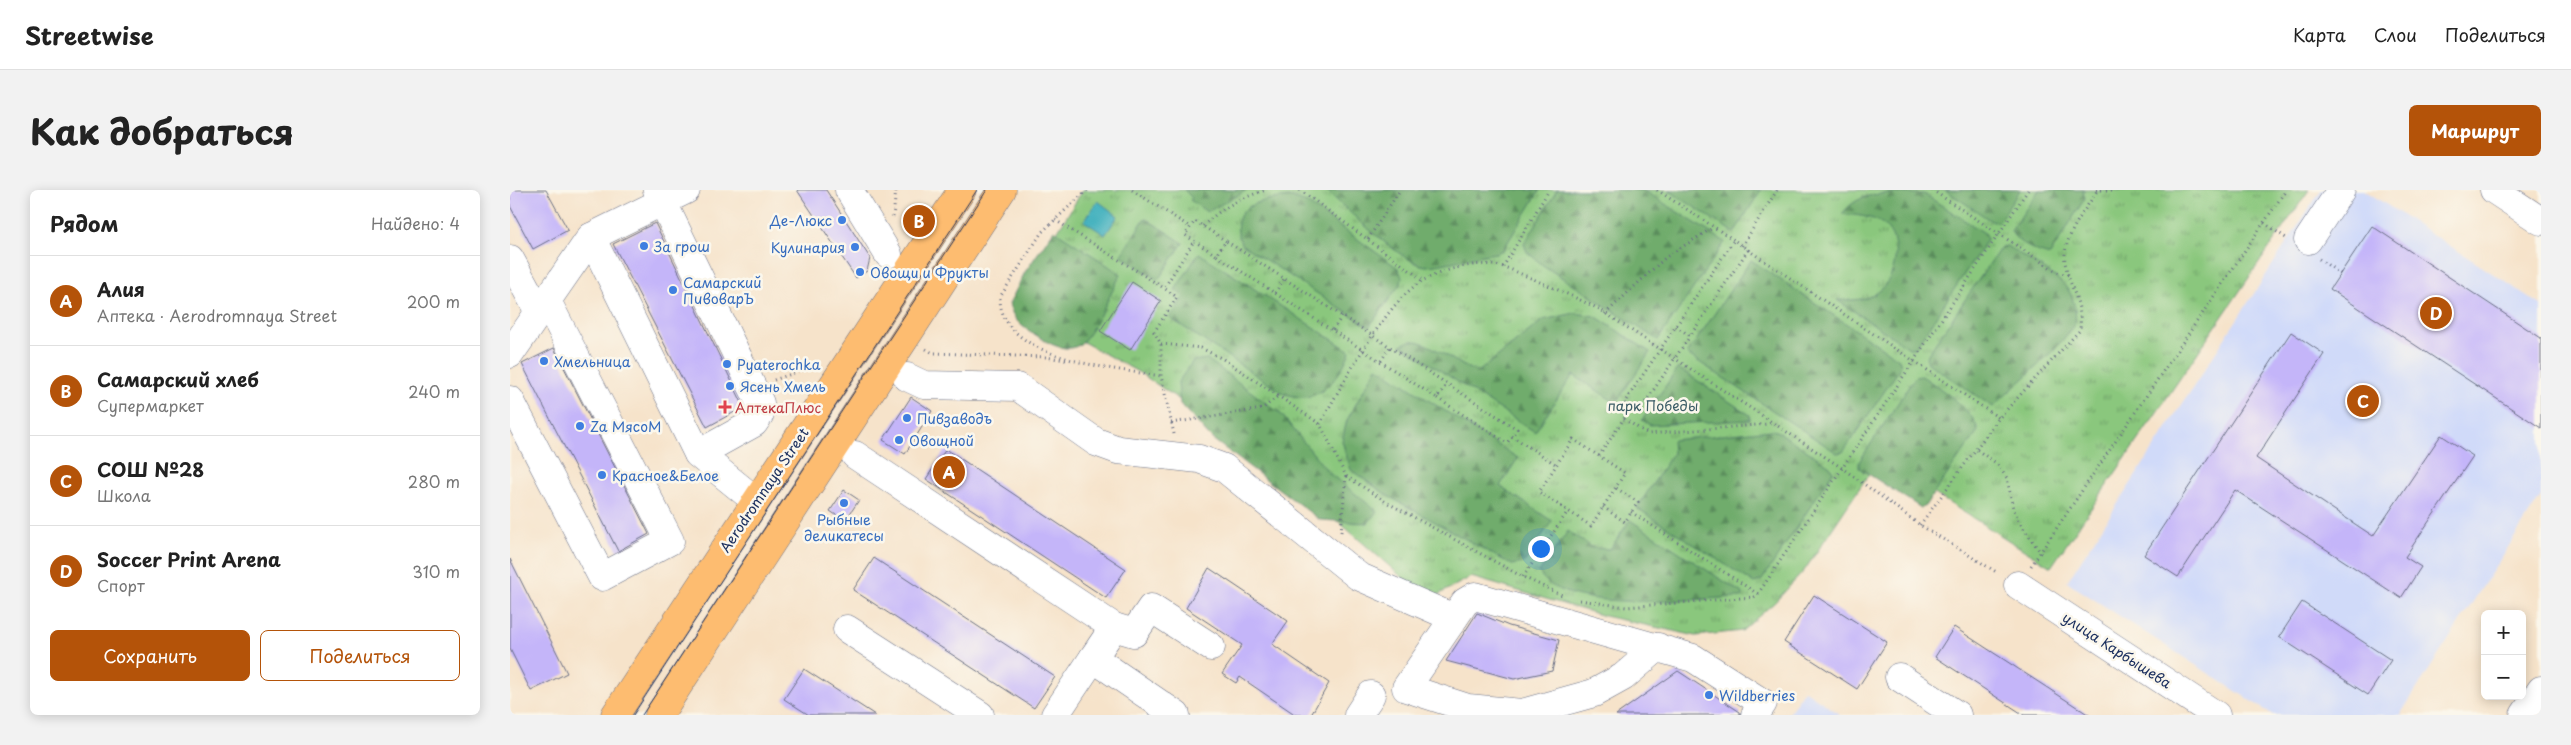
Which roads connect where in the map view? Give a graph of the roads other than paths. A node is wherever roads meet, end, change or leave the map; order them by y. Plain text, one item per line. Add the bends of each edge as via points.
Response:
1 (849, 190) edge
2 (962, 190) edge
3 (1002, 190) edge
4 (2341, 190) edge
5 (2494, 190) edge
6 (669, 194) edge
7 (2541, 221) edge
8 (591, 237) junction
9 (2308, 240) dead end
10 (888, 254) dead end
11 (510, 259) edge
12 (543, 307) junction
13 (510, 354) edge
14 (907, 377) dead end
15 (510, 400) edge
16 (850, 451) junction
17 (698, 454) junction
18 (756, 501) junction
19 (2018, 585) road end
20 (1454, 618) junction
21 (1114, 627) junction
22 (846, 629) dead end
23 (1211, 647) dead end
24 (1658, 647) junction
25 (1093, 658) junction
26 (1899, 677) dead end
27 (2541, 690) edge
28 (2186, 707) edge
29 (615, 715) edge
30 (659, 715) edge
31 (980, 715) edge
32 (1055, 715) edge
33 (1176, 715) edge
34 (1755, 715) edge
35 (1957, 715) edge
36 (2216, 715) edge
37 (2524, 715) edge

1 - 10 street
2 - 18 main road, Aerodromnaya Street
3 - 16 main road
4 - 9 street
5 - 7 street
6 - 8 street
6 - 17 street via 760,403 760,414 754,423
8 - 12 street
8 - 17 street
11 - 12 street
12 - 13 street
12 - 15 street via 670,541 602,577
14 - 20 street via 924,385 1018,387 1096,442 1118,450 1199,459 1224,468 1358,576
16 - 21 street
16 - 30 main road
17 - 18 street
18 - 29 main road, Aerodromnaya Street
19 - 28 street, улица Карбышева
20 - 24 street via 1465,602 1475,596
20 - 24 street via 1406,688 1468,708 1522,713 1561,704 1594,693 1623,677
21 - 23 street via 1134,633 1151,608
21 - 25 street
22 - 31 street
24 - 34 street via 1694,658 1763,703
25 - 32 street
25 - 33 street
26 - 35 street
27 - 37 street
28 - 36 street, улица Карбышева

